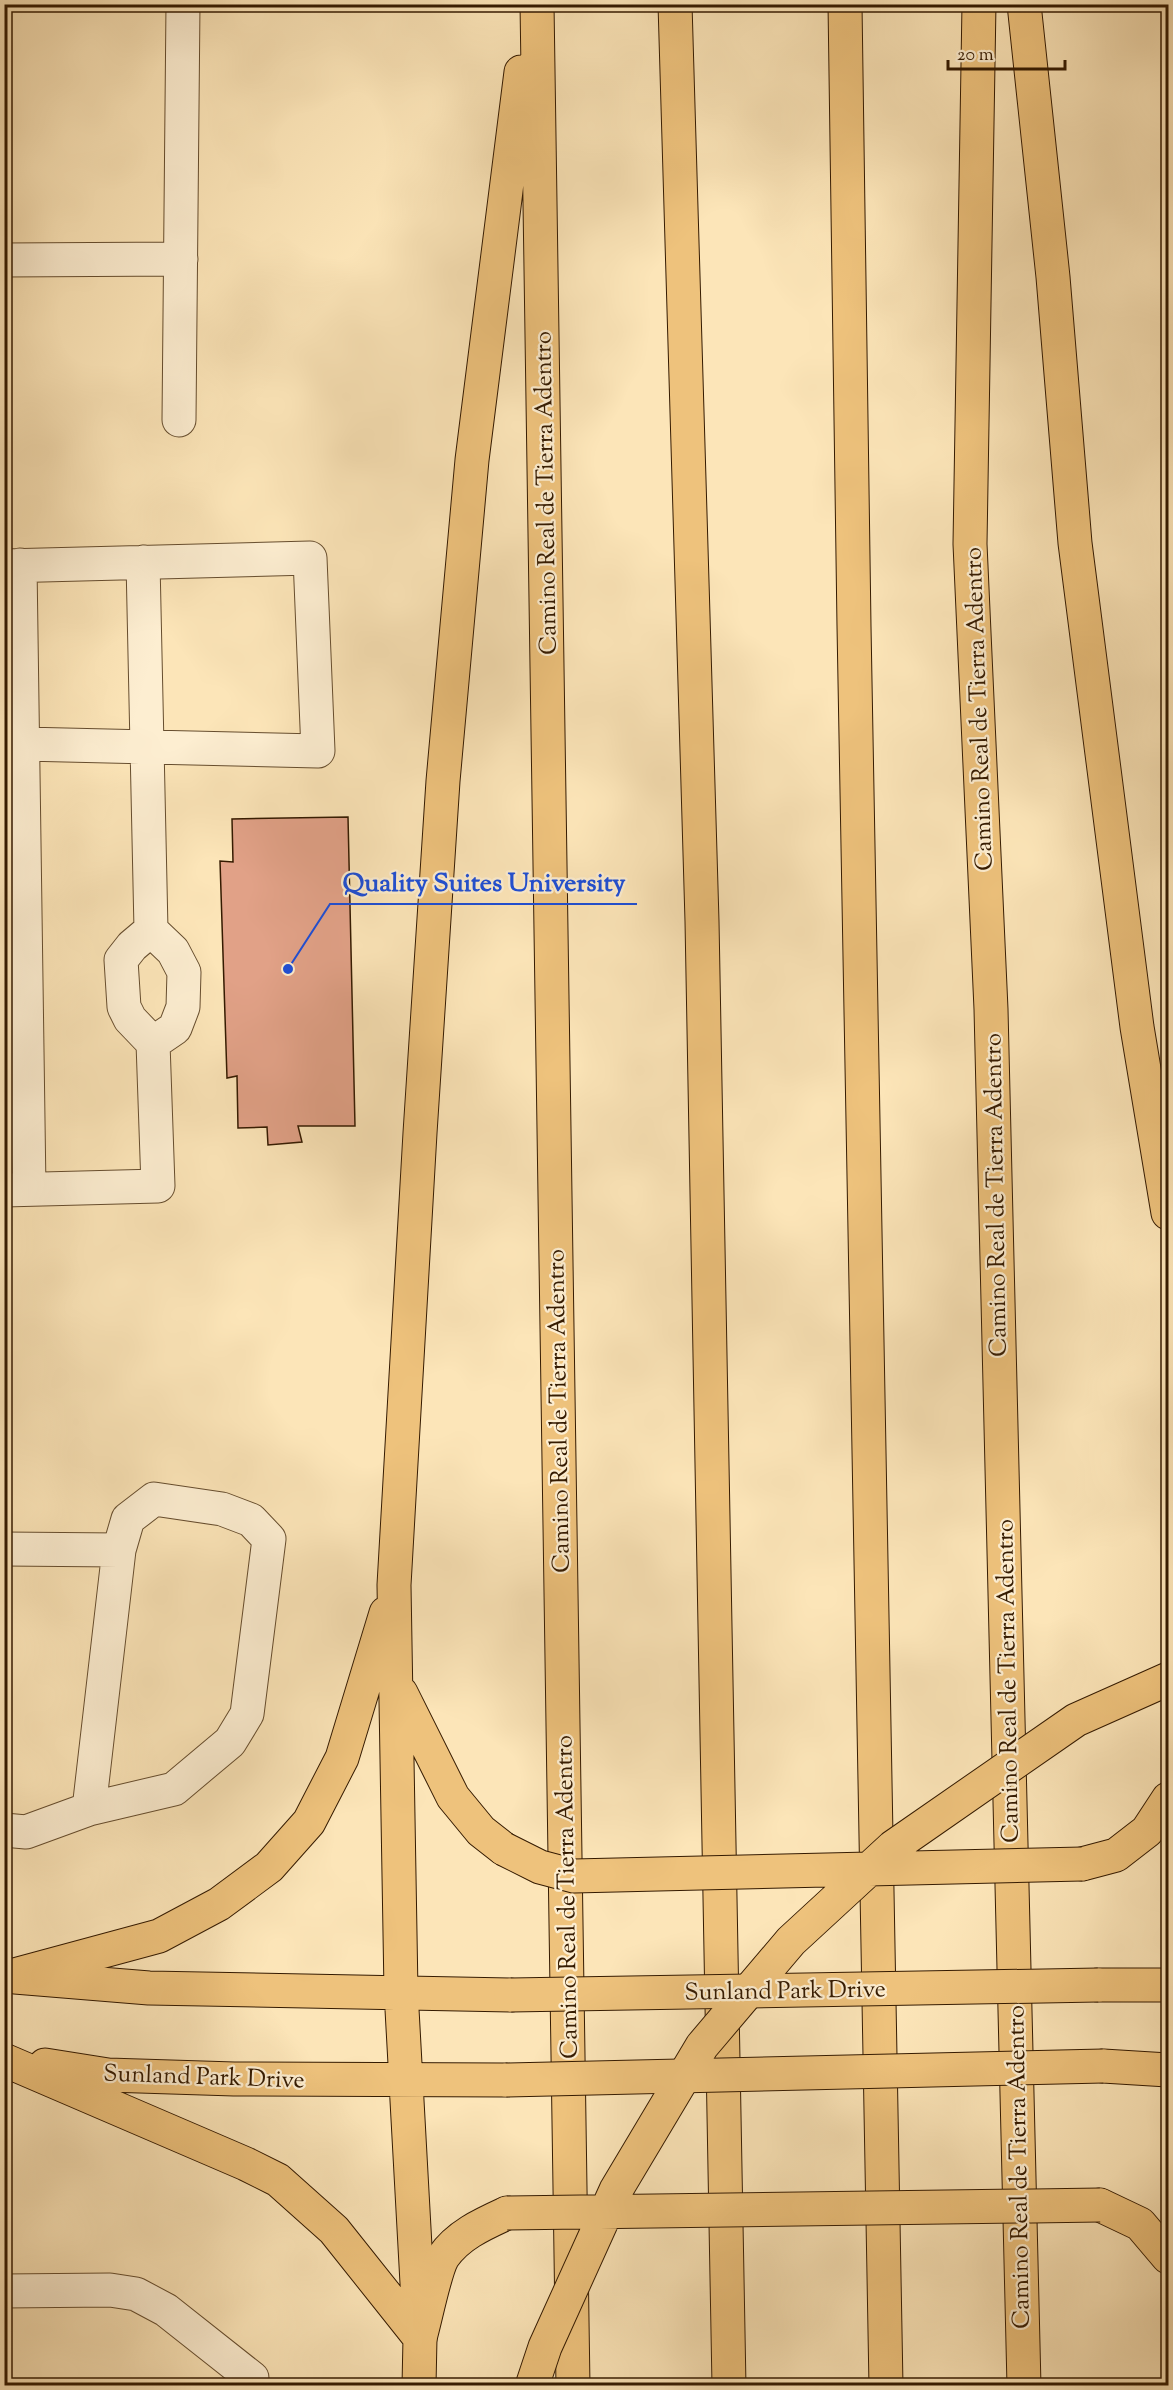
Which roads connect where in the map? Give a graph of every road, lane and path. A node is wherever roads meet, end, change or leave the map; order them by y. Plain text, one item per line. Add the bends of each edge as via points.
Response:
1 (183, 4) edge
2 (530, 4) edge
3 (537, 4) edge
4 (675, 4) edge
5 (845, 4) edge
6 (980, 4) edge
7 (1024, 4) edge
8 (181, 259) junction
9 (4, 260) edge
10 (179, 420) dead end
11 (143, 562) junction
12 (12, 565) edge
13 (23, 744) junction
14 (147, 747) junction
15 (151, 930) junction
16 (16, 1030) edge
17 (153, 1043) junction
18 (16, 1133) edge
19 (17, 1189) edge
20 (1168, 1213) edge
21 (4, 1549) edge
22 (119, 1550) junction
23 (394, 1585) junction
24 (1168, 1679) edge
25 (397, 1686) junction
26 (1168, 1799) edge
27 (90, 1809) junction
28 (4, 1830) edge
29 (8, 1976) edge
30 (1168, 1985) edge
31 (401, 1991) junction
32 (4, 2059) edge
33 (1168, 2070) edge
34 (405, 2080) junction
35 (1168, 2257) edge
36 (4, 2291) edge
37 (420, 2338) junction
38 (252, 2385) edge
39 (419, 2385) edge
40 (532, 2385) edge
41 (573, 2385) edge
42 (729, 2385) edge
43 (886, 2385) edge
44 (1024, 2385) edge

1 - 8 lane
2 - 23 main road via 472,460 443,781
3 - 41 main road, Camino Real de Tierra Adentro
4 - 42 main road via 702,921
5 - 43 main road
6 - 44 main road, Camino Real de Tierra Adentro via 970,543 991,1009
7 - 20 main road via 1053,277 1075,543 1137,1027
8 - 9 lane
8 - 10 lane
11 - 12 lane
11 - 14 lane
11 - 14 lane via 310,558 318,751
12 - 13 lane
13 - 14 lane
13 - 16 lane
14 - 15 lane
15 - 17 lane via 121,960 124,1007
15 - 17 lane via 173,951 184,972 183,1007 175,1028
16 - 18 lane
17 - 19 lane via 159,1186
18 - 19 lane
21 - 22 lane
22 - 27 lane
22 - 27 lane via 128,1519 154,1499 222,1509 251,1520 269,1539 247,1714 230,1742 174,1789
23 - 25 main road
23 - 29 main road via 342,1758 309,1822 269,1867 219,1904 159,1936
24 - 40 main road, bridge via 1076,1720 894,1847 791,1941 702,2046 616,2190 545,2347
25 - 26 main road, bridge via 453,1797 481,1831 504,1849 540,1868 574,1876 1082,1864 1116,1854 1147,1831
25 - 31 main road
27 - 28 lane via 26,1832
29 - 31 main road, Sunland Park Drive via 149,1988
30 - 31 main road, Sunland Park Drive, bridge via 511,1995
31 - 34 main road
32 - 34 main road, Sunland Park Drive via 108,2075
32 - 37 main road via 278,2180 334,2230
33 - 34 main road, Sunland Park Drive, bridge via 1103,2066
34 - 37 main road
35 - 37 main road, bridge via 1140,2224 1100,2205 507,2213 475,2227 442,2259
36 - 38 lane via 110,2290 136,2294 166,2310 252,2378
37 - 39 main road

